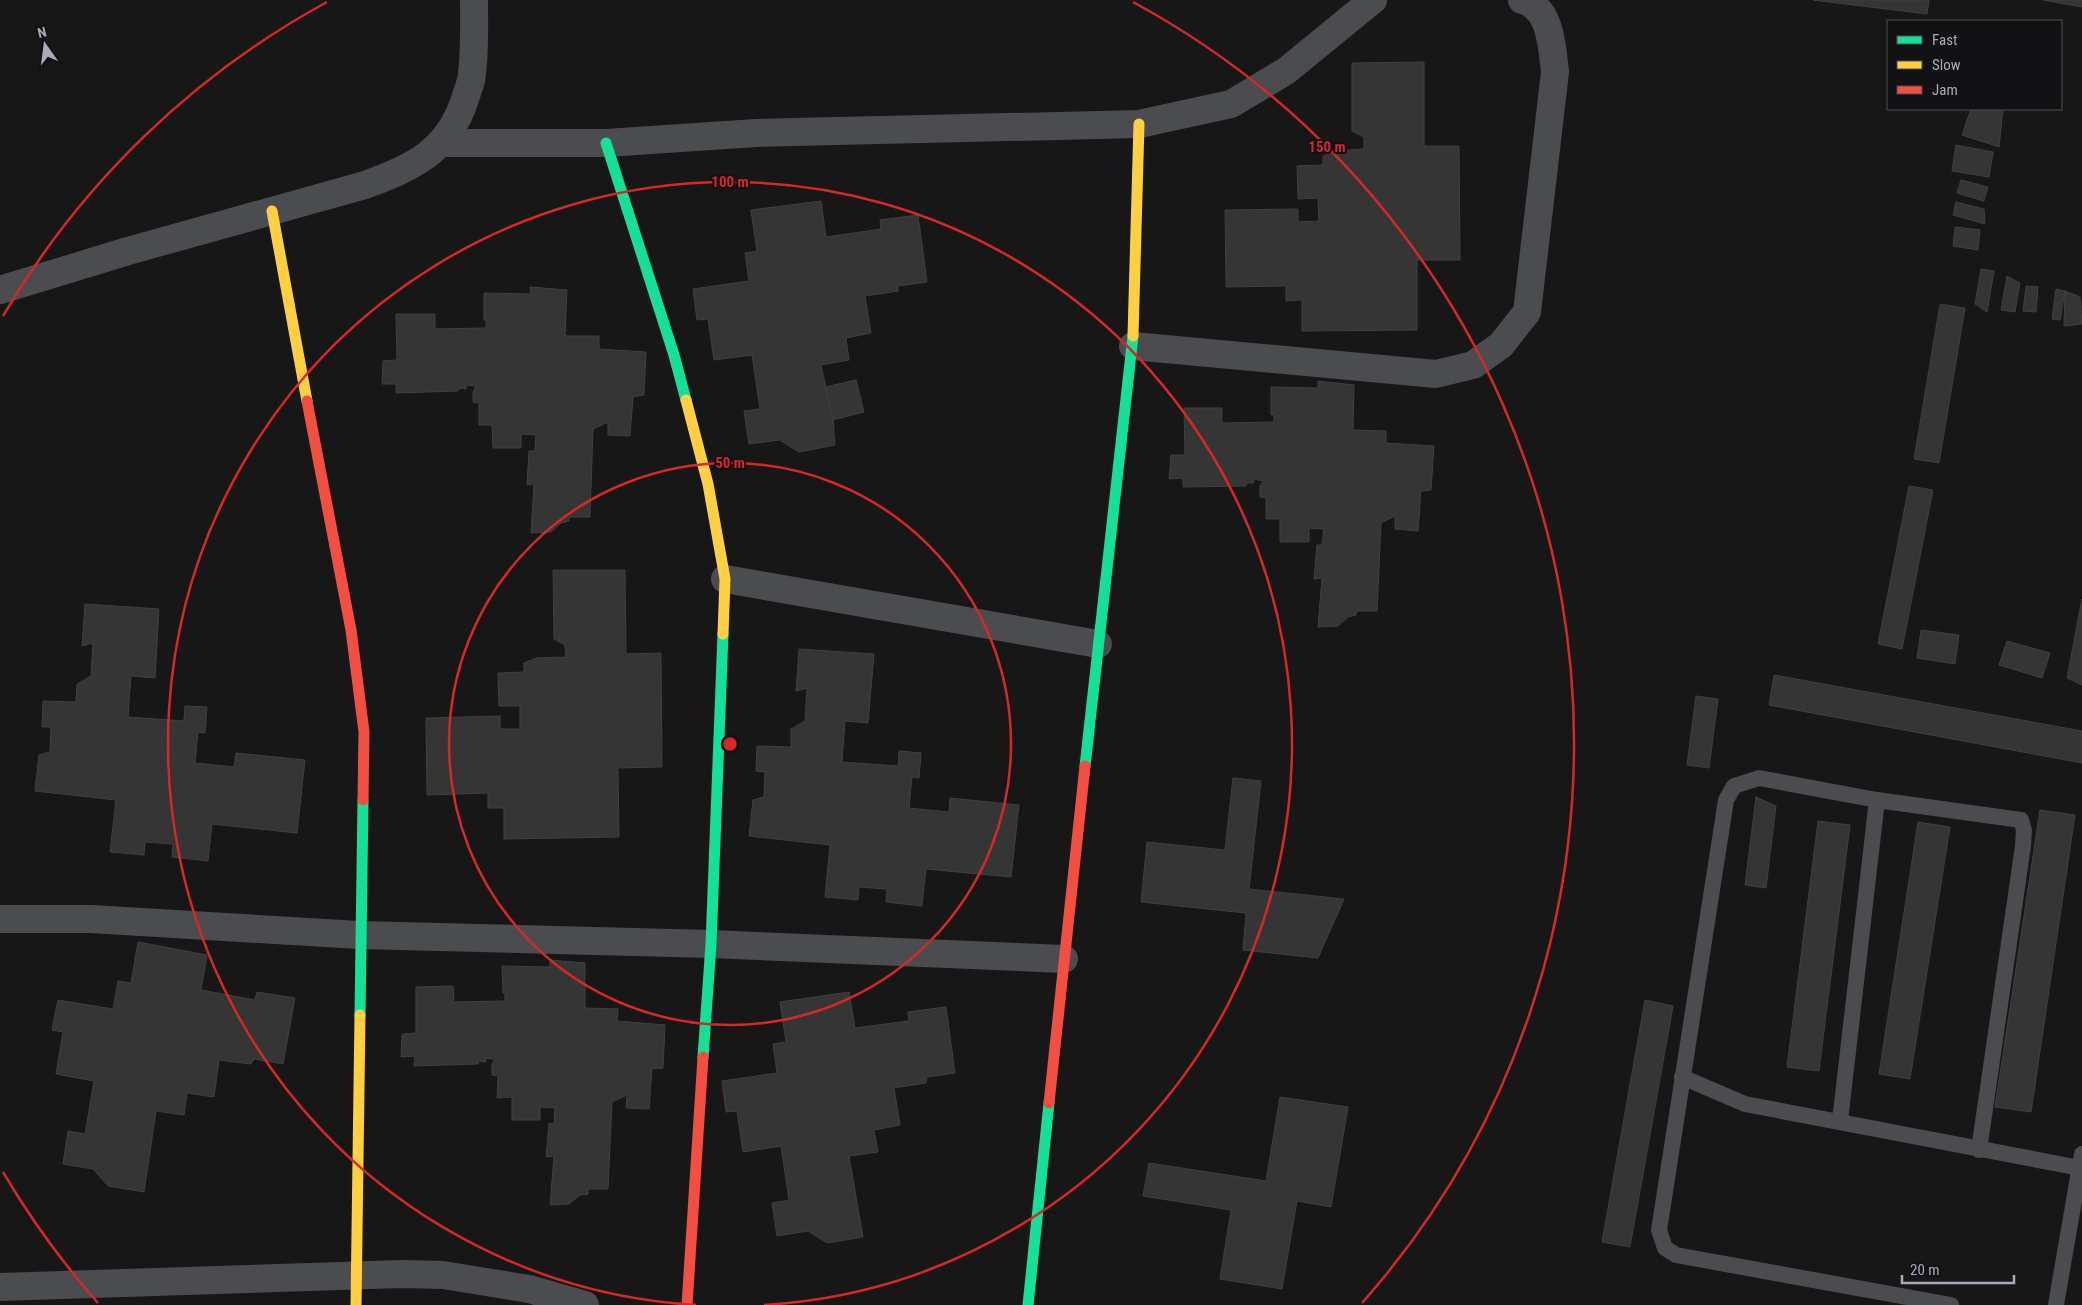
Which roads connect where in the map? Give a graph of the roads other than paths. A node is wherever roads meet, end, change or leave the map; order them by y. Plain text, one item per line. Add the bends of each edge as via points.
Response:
1 (474, 0) edge
2 (1373, 0) edge
3 (1522, 0) edge
4 (1138, 124) junction
5 (442, 143) junction
6 (606, 143) junction
7 (272, 211) junction
8 (0, 290) edge
9 (1133, 346) junction
10 (725, 580) junction
11 (1098, 644) junction
12 (1877, 800) junction
13 (0, 919) edge
14 (360, 935) junction
15 (710, 944) junction
16 (1064, 960) junction
17 (1682, 1077) junction
18 (1840, 1121) junction
19 (1979, 1150) junction
20 (2081, 1161) edge
21 (355, 1276) junction
22 (0, 1287) edge
23 (356, 1305) edge
24 (585, 1305) edge
25 (687, 1305) edge
26 (1028, 1305) edge
27 (1951, 1305) edge
28 (2056, 1305) edge

1 - 5 street via 472,75 458,119
2 - 4 street via 1286,71 1231,104
3 - 9 street via 1533,3 1544,18 1551,38 1555,72 1526,312 1501,346 1473,365 1436,374
4 - 6 street via 756,133
4 - 9 street
5 - 6 street
5 - 7 street via 402,171
6 - 10 street via 674,355 708,484
7 - 8 street
7 - 14 street via 351,630 364,732
9 - 11 street
10 - 11 street
10 - 15 street
11 - 16 street
12 - 17 lane via 1759,778 1734,786 1726,800
12 - 18 lane
12 - 19 lane via 2021,820 2024,830
13 - 14 street via 91,919
14 - 15 street
14 - 21 street
15 - 16 street
15 - 25 street
16 - 26 street
17 - 18 lane via 1745,1104
17 - 27 lane via 1659,1230 1665,1248 1676,1255
18 - 19 lane
19 - 20 lane
20 - 28 lane
21 - 22 street
21 - 23 street
21 - 24 street via 443,1275 529,1289

